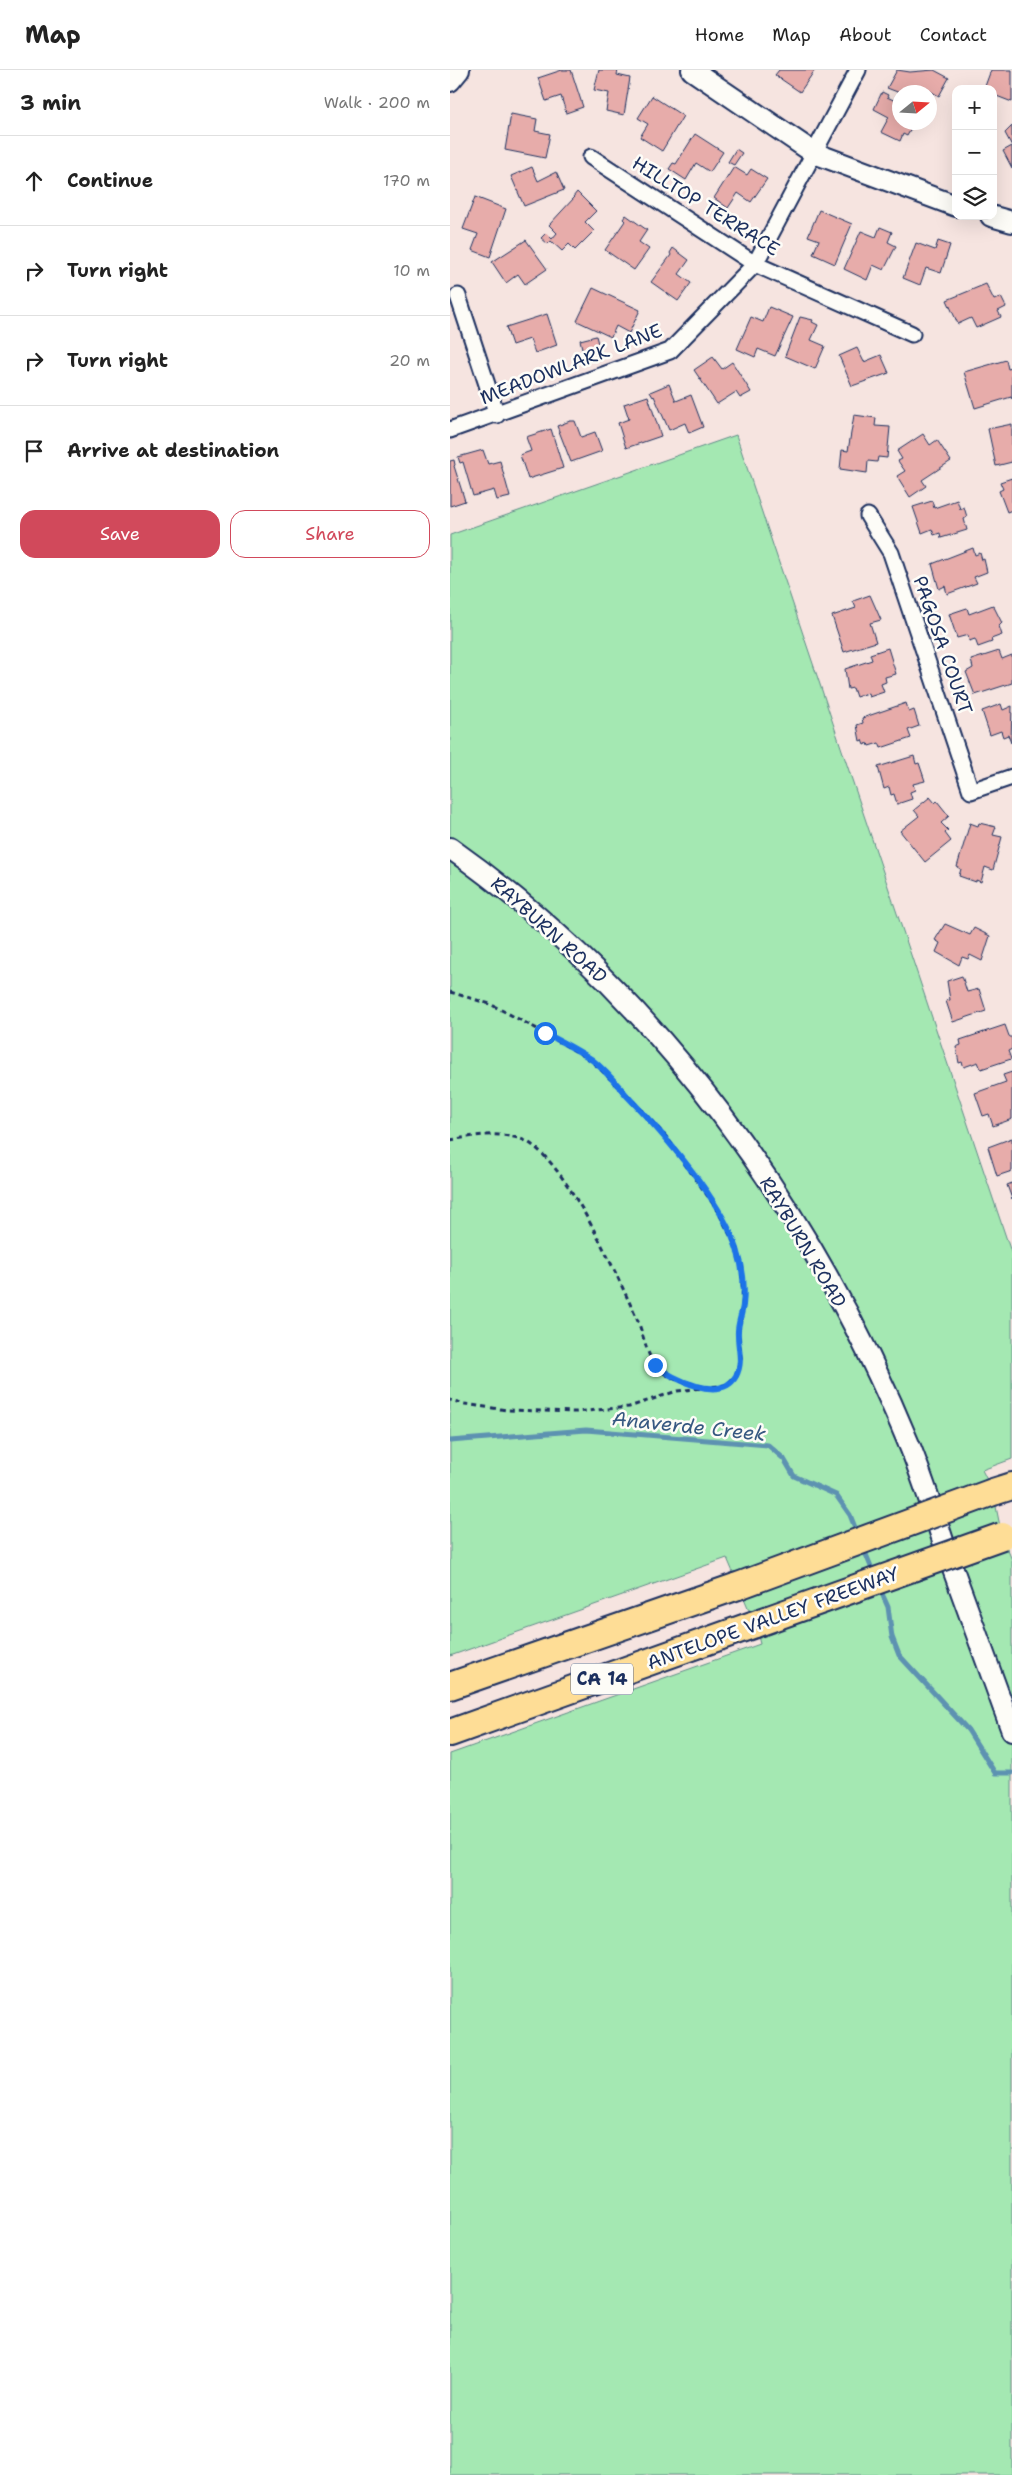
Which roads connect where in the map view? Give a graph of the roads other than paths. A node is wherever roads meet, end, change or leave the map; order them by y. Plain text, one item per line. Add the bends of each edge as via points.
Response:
1 (459, 70) edge
2 (692, 70) edge
3 (858, 70) edge
4 (450, 81) edge
5 (814, 153) junction
6 (591, 157) dead end
7 (952, 205) edge
8 (997, 218) edge
9 (1012, 222) edge
10 (755, 264) junction
11 (458, 296) dead end
12 (912, 334) dead end
13 (497, 415) junction
14 (450, 430) edge
15 (868, 516) dead end
16 (1012, 777) edge
17 (450, 848) edge
18 (1003, 1489) edge
19 (1007, 1534) edge
20 (450, 1686) edge
21 (1012, 1731) edge
22 (450, 1733) edge

1 - 4 street
2 - 5 street
3 - 5 street, MEADOWLARK LANE
5 - 7 street
5 - 10 street, MEADOWLARK LANE
6 - 10 street, HILLTOP TERRACE
8 - 9 street
10 - 12 street, HILLTOP TERRACE
10 - 13 street, MEADOWLARK LANE via 670,351
11 - 13 street
13 - 14 street, MEADOWLARK LANE
15 - 16 street, PAGOSA COURT via 890,553 971,791
17 - 21 street, RAYBURN ROAD via 491,877 562,938 631,1006 694,1078 795,1222 877,1372 912,1450
18 - 20 highway, CA 14, bridge
19 - 22 highway, ANTELOPE VALLEY FREEWAY / CA 14, bridge

